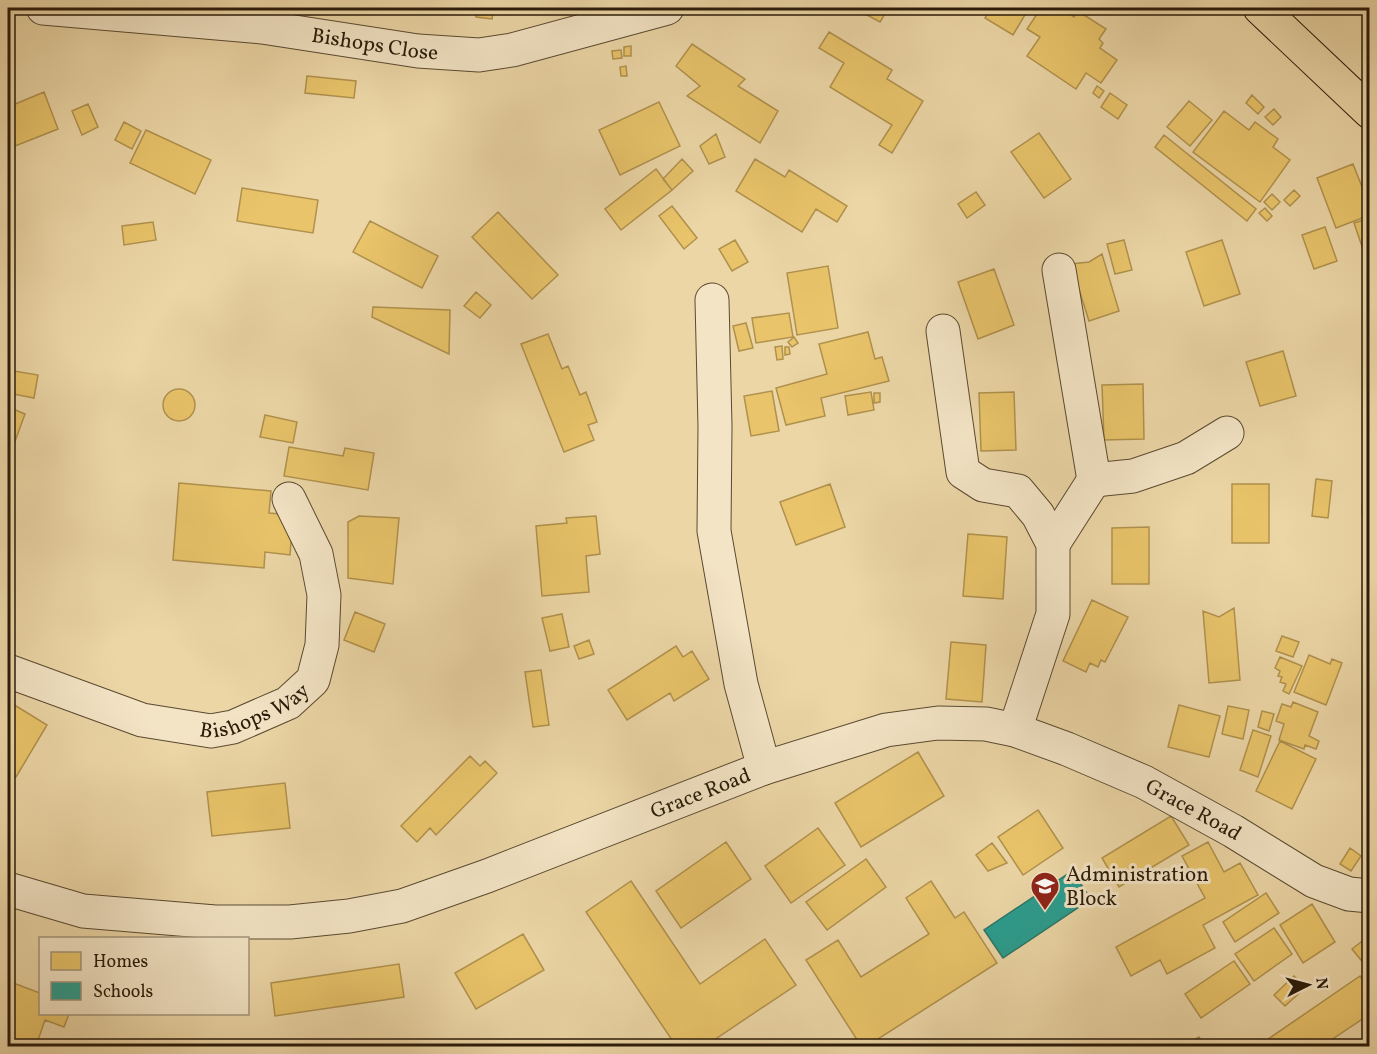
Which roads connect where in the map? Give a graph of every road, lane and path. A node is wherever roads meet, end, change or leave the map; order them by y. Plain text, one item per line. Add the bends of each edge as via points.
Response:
1 (43, 8) edge
2 (667, 8) edge
3 (1260, 8) edge
4 (1370, 112) edge
5 (1059, 270) dead end
6 (712, 300) dead end
7 (943, 331) dead end
8 (1227, 433) dead end
9 (1094, 480) junction
10 (289, 500) dead end
11 (1053, 544) junction
12 (8, 671) edge
13 (1014, 730) junction
14 (764, 768) junction
15 (8, 889) edge
16 (1370, 896) edge

1 - 2 street, Bishops Close via 262,27 418,51 479,56
3 - 4 main road
5 - 9 street
6 - 14 street via 714,531 741,684
7 - 11 street via 963,472 983,485 1018,491 1038,514
8 - 9 street via 1186,458 1133,476
9 - 11 street
10 - 12 street, Bishops Way via 316,554 324,595 322,645 313,680 288,703 233,727 211,730 142,720
11 - 13 street via 1053,614
13 - 14 street, Grace Road via 986,724 938,723 886,730
13 - 16 street, Grace Road via 1144,782 1314,881 1350,894
14 - 15 street, Grace Road via 402,906 349,916 290,922 215,922 83,911

